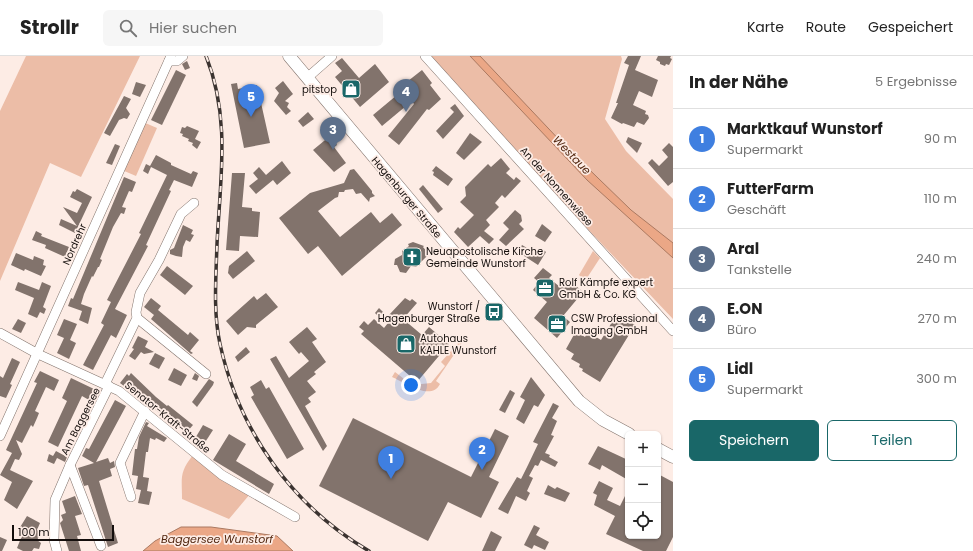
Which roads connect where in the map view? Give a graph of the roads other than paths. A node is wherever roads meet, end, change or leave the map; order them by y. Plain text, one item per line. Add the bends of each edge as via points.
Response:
1 (183, 56) edge
2 (289, 56) edge
3 (332, 56) edge
4 (425, 56) edge
5 (170, 58) edge
6 (307, 78) junction
7 (194, 202) dead end
8 (137, 318) junction
9 (673, 331) edge
10 (0, 332) edge
11 (38, 354) junction
12 (206, 374) dead end
13 (107, 385) junction
14 (145, 411) junction
15 (625, 432) edge
16 (0, 436) edge
17 (661, 451) edge
18 (673, 457) edge
19 (70, 465) junction
20 (131, 497) dead end
21 (295, 516) dead end
22 (101, 546) dead end
23 (57, 551) edge

1 - 5 street, Nordrehr via 177,61
2 - 6 main road, Hagenburger Straße
3 - 6 street
4 - 9 street, An der Nonnenwiese
5 - 11 street, Nordrehr
6 - 15 main road, Hagenburger Straße via 579,401 603,420
7 - 8 street via 181,214 140,293
8 - 12 street
8 - 13 street, Am Baggersee
10 - 11 street, Senator-Kraft-Straße
11 - 13 street, Senator-Kraft-Straße
11 - 16 street, Nordrehr
13 - 14 street, Senator-Kraft-Straße
13 - 19 street, Am Baggersee
14 - 20 street via 120,464
14 - 21 street, Senator-Kraft-Straße via 222,475
17 - 18 main road
19 - 22 street, Am Baggersee
19 - 23 street, Am Baggersee via 55,500 54,540

